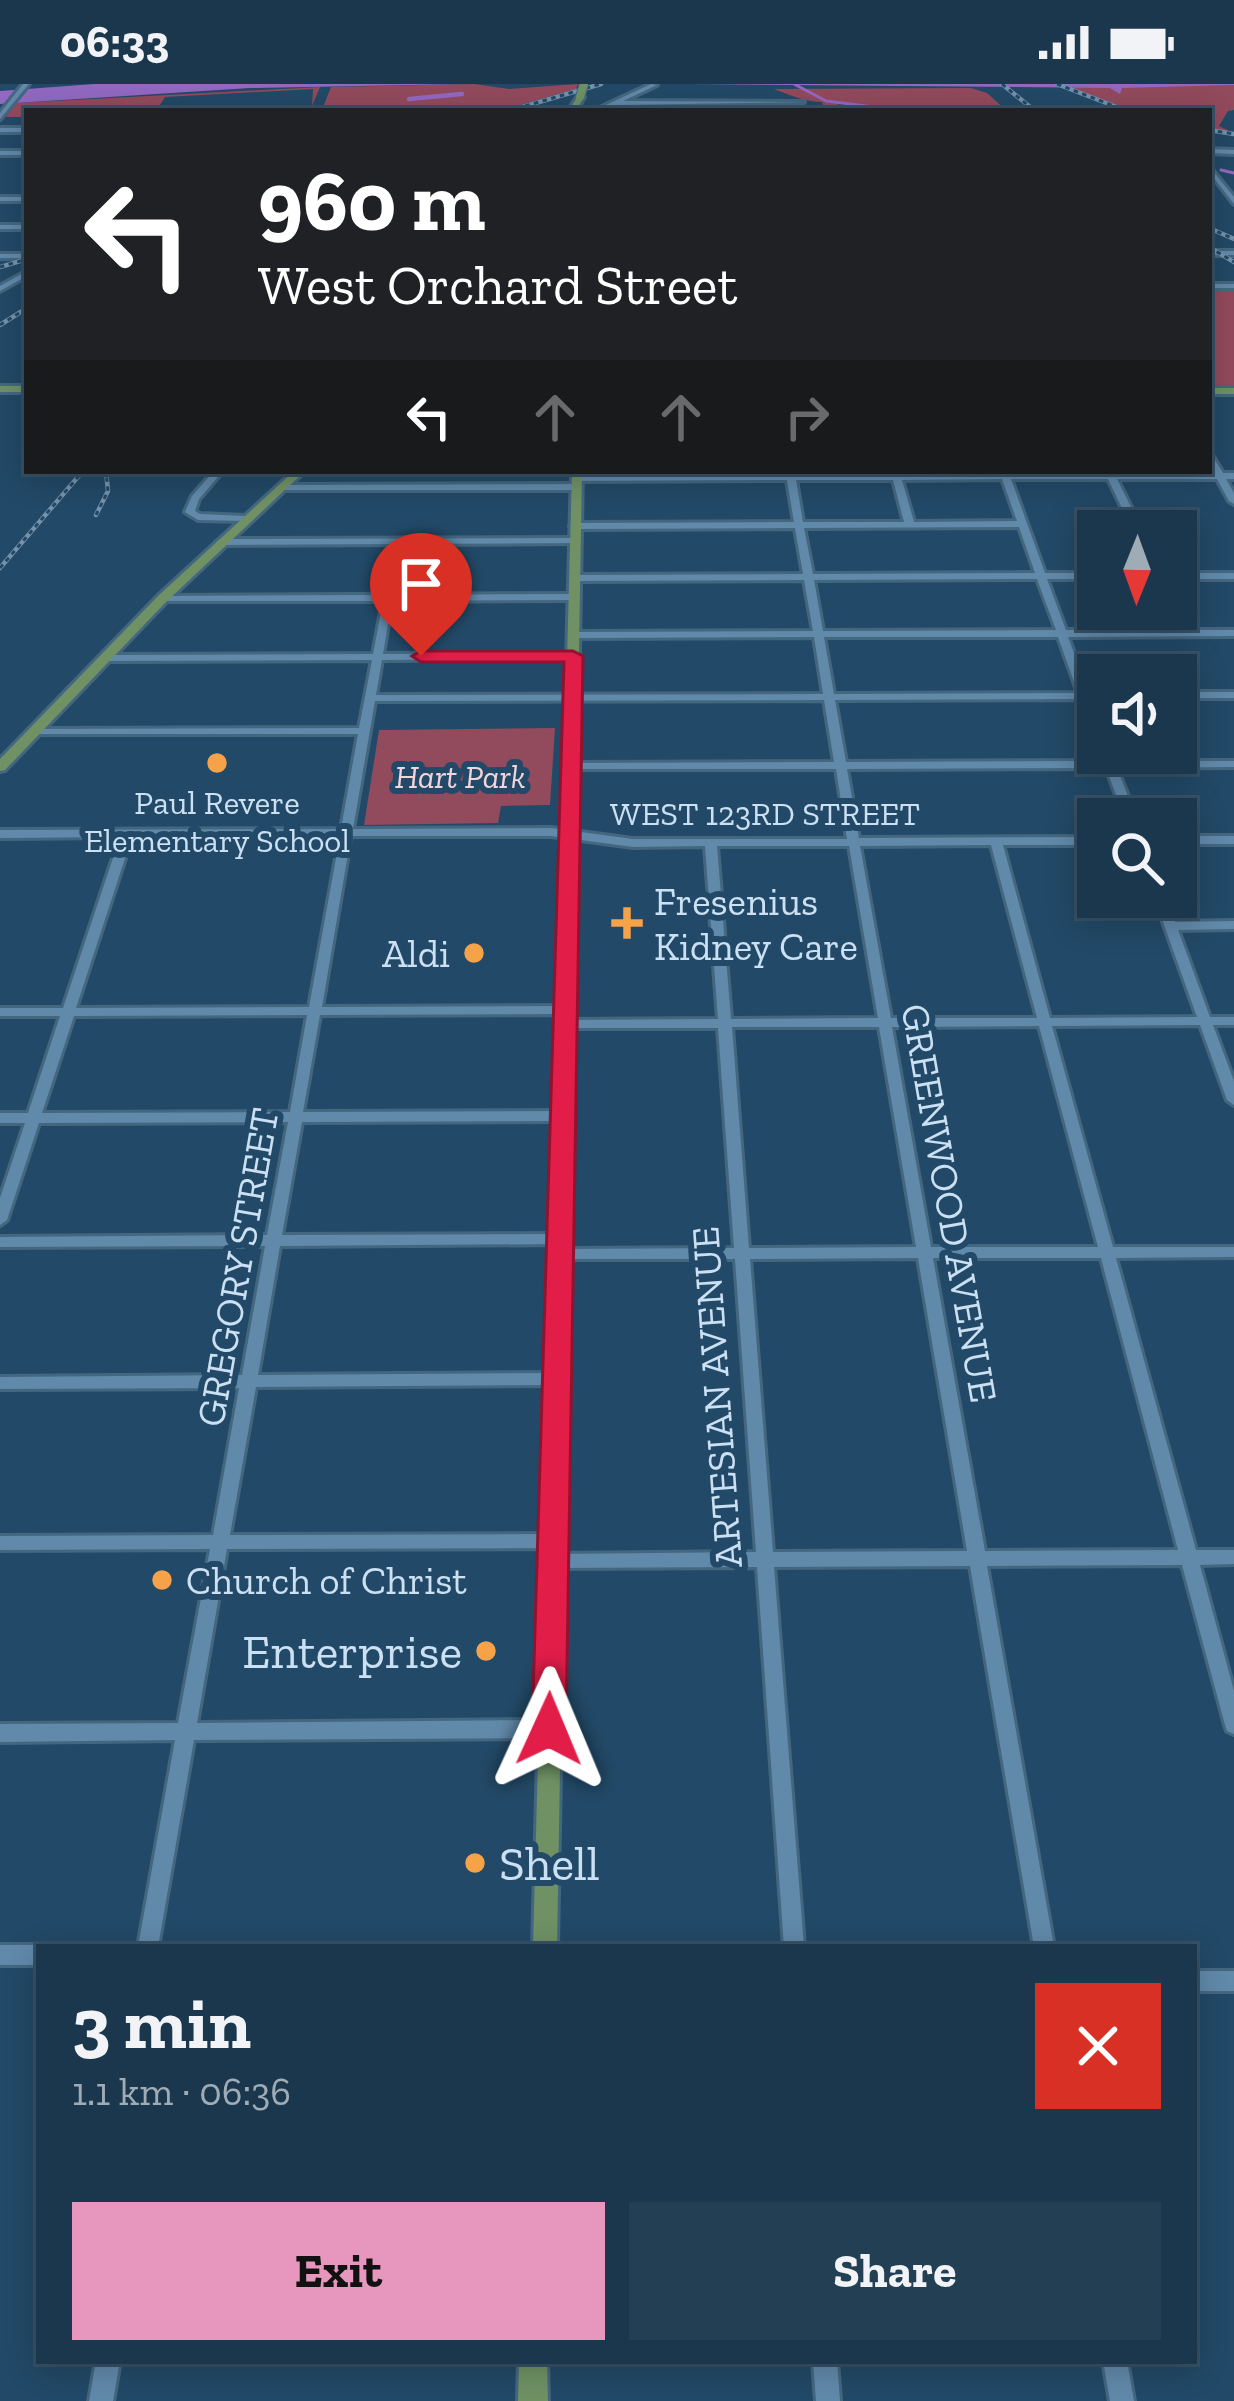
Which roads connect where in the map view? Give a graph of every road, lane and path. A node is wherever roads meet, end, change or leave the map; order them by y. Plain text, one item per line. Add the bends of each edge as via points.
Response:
1 (584, 84) edge
2 (653, 85) edge
3 (24, 86) edge
4 (790, 93) dead end
5 (324, 94) dead end
6 (613, 103) junction
7 (577, 105) edge
8 (664, 107) edge
9 (734, 107) edge
10 (802, 107) edge
11 (319, 108) edge
12 (602, 108) edge
13 (0, 117) edge
14 (1212, 174) edge
15 (1233, 199) edge
16 (1212, 462) edge
17 (216, 474) edge
18 (297, 474) edge
19 (687, 474) edge
20 (790, 474) edge
21 (896, 474) edge
22 (1004, 474) edge
23 (1111, 474) edge
24 (1220, 476) junction
25 (1234, 476) edge
26 (576, 479) edge
27 (281, 488) junction
28 (1234, 501) edge
29 (1128, 510) edge
30 (245, 519) junction
31 (1022, 524) junction
32 (799, 525) junction
33 (910, 525) junction
34 (575, 526) junction
35 (575, 541) junction
36 (220, 542) junction
37 (1077, 576) edge
38 (1197, 576) edge
39 (1234, 576) edge
40 (808, 577) junction
41 (1042, 577) junction
42 (575, 578) junction
43 (574, 597) junction
44 (388, 598) junction
45 (162, 599) junction
46 (1234, 632) edge
47 (1062, 633) junction
48 (818, 634) junction
49 (574, 635) junction
50 (378, 656) junction
51 (573, 656) junction
52 (108, 658) junction
53 (1077, 666) edge
54 (1197, 695) edge
55 (1234, 695) edge
56 (1077, 696) edge
57 (829, 697) junction
58 (371, 698) junction
59 (572, 698) junction
60 (37, 731) junction
61 (366, 731) junction
62 (1077, 760) edge
63 (1197, 763) edge
64 (1234, 764) edge
65 (570, 766) junction
66 (841, 766) junction
67 (0, 767) edge
68 (350, 832) junction
69 (127, 833) junction
70 (0, 834) edge
71 (567, 835) junction
72 (1234, 840) edge
73 (995, 841) junction
74 (1077, 841) edge
75 (1197, 841) edge
76 (710, 842) junction
77 (854, 842) junction
78 (1167, 918) edge
79 (1234, 925) edge
80 (1170, 926) junction
81 (69, 1011) junction
82 (317, 1011) junction
83 (0, 1012) edge
84 (564, 1017) junction
85 (1234, 1021) edge
86 (1044, 1022) junction
87 (1205, 1022) junction
88 (724, 1023) junction
89 (885, 1023) junction
90 (1234, 1100) edge
91 (562, 1116) junction
92 (298, 1117) junction
93 (0, 1118) edge
94 (33, 1118) junction
95 (0, 1220) edge
96 (276, 1240) junction
97 (0, 1242) edge
98 (561, 1246) junction
99 (924, 1252) junction
100 (1106, 1252) junction
101 (1234, 1252) edge
102 (742, 1253) junction
103 (558, 1379) junction
104 (250, 1382) junction
105 (0, 1383) edge
106 (221, 1542) junction
107 (0, 1543) edge
108 (554, 1551) junction
109 (1234, 1557) edge
110 (1189, 1558) junction
111 (978, 1559) junction
112 (764, 1560) junction
113 (1234, 1726) edge
114 (549, 1729) junction
115 (187, 1731) junction
116 (0, 1732) edge
117 (149, 1944) edge
118 (545, 1944) edge
119 (794, 1944) edge
120 (1043, 1944) edge
121 (0, 1955) edge
122 (36, 1955) edge
123 (1197, 1981) edge
124 (1234, 1981) edge
125 (107, 2364) edge
126 (533, 2364) edge
127 (825, 2364) edge
128 (1116, 2364) edge
129 (101, 2401) edge
130 (532, 2401) edge
131 (828, 2401) edge
132 (1122, 2401) edge

1 - 7 main road, bridge
2 - 6 street
3 - 13 street
4 - 10 street
5 - 11 street
6 - 8 street
6 - 12 street
8 - 9 street
9 - 10 street
14 - 15 street
16 - 24 street
17 - 30 street via 190,512
18 - 27 main road
19 - 20 street
19 - 26 street
20 - 21 street
20 - 32 street, GREENWOOD AVENUE
21 - 22 street
21 - 33 street
22 - 23 street
22 - 31 street
23 - 24 street
23 - 29 street
24 - 25 street
24 - 28 street
26 - 27 street
26 - 34 main road
27 - 30 main road
30 - 36 main road
31 - 33 street
31 - 41 street
32 - 33 street
32 - 34 street
32 - 40 street, GREENWOOD AVENUE
34 - 35 main road
35 - 36 street
35 - 42 main road
36 - 45 main road
37 - 41 street
38 - 39 street
40 - 41 street
40 - 42 street
40 - 48 street, GREENWOOD AVENUE
41 - 47 street
42 - 43 main road
43 - 44 street
43 - 49 main road
44 - 45 street
44 - 50 street, GREGORY STREET
45 - 52 main road
46 - 47 street
47 - 48 street
47 - 53 street
48 - 49 street
48 - 57 street, GREENWOOD AVENUE
49 - 51 main road
50 - 51 street
50 - 52 street
50 - 58 street, GREGORY STREET
51 - 59 main road
52 - 60 main road
54 - 55 street
56 - 57 street
57 - 59 street
57 - 66 street, GREENWOOD AVENUE
58 - 59 street
58 - 61 street, GREGORY STREET
59 - 65 main road
60 - 61 street
60 - 67 main road
61 - 68 street, GREGORY STREET
62 - 66 street
63 - 64 street
65 - 66 street
65 - 71 main road
66 - 77 street, GREENWOOD AVENUE
68 - 69 street, WEST 123RD STREET
68 - 71 street, WEST 123RD STREET
68 - 82 street, GREGORY STREET
69 - 70 street, WEST 123RD STREET
69 - 81 street
71 - 76 street, WEST 123RD STREET
71 - 84 main road
72 - 75 street
73 - 74 street, WEST 123RD STREET
73 - 77 street, WEST 123RD STREET
73 - 86 street
76 - 77 street, WEST 123RD STREET
76 - 88 street, ARTESIAN AVENUE
77 - 89 street, GREENWOOD AVENUE
78 - 80 street
79 - 80 street
80 - 87 street
81 - 82 street
81 - 83 street
81 - 94 street
82 - 84 street
82 - 92 street, GREGORY STREET
84 - 88 street
84 - 91 main road
85 - 87 street
86 - 87 street
86 - 89 street
86 - 100 street
87 - 90 street
88 - 89 street
88 - 102 street, ARTESIAN AVENUE
89 - 99 street, GREENWOOD AVENUE
91 - 92 street
91 - 98 main road
92 - 94 street
92 - 96 street, GREGORY STREET
93 - 94 street
94 - 95 street
96 - 97 street
96 - 98 street
96 - 104 street, GREGORY STREET
98 - 102 street
98 - 103 main road
99 - 100 street
99 - 102 street
99 - 111 street, GREENWOOD AVENUE
100 - 101 street
100 - 110 street
102 - 112 street, ARTESIAN AVENUE
103 - 104 street
103 - 108 main road
104 - 105 street
104 - 106 street, GREGORY STREET
106 - 107 street
106 - 108 street
106 - 115 street, GREGORY STREET
108 - 112 street
108 - 114 main road
109 - 110 street
110 - 111 street
110 - 113 street
111 - 112 street
111 - 120 street, GREENWOOD AVENUE
112 - 119 street, ARTESIAN AVENUE
114 - 115 street
114 - 118 main road
115 - 116 street
115 - 117 street, GREGORY STREET
121 - 122 street
123 - 124 street
125 - 129 street
126 - 130 main road
127 - 131 street
128 - 132 street

